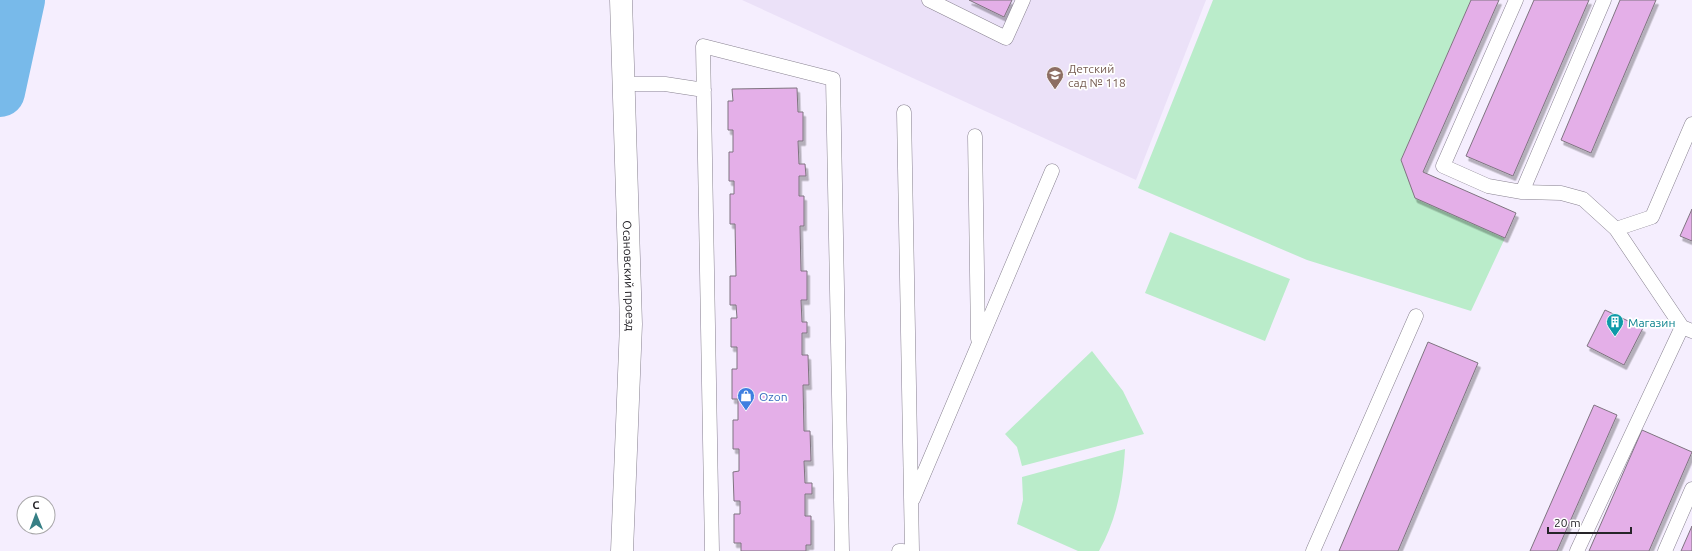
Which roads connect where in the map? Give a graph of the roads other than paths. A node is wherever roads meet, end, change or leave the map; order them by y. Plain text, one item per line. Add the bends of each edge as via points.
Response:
1 (620, 0) edge
2 (929, 0) edge
3 (1023, 0) edge
4 (1516, 0) edge
5 (1604, 0) edge
6 (623, 84) junction
7 (704, 90) junction
8 (904, 112) dead end
9 (1692, 124) edge
10 (975, 136) dead end
11 (1052, 172) dead end
12 (1522, 192) junction
13 (1616, 229) junction
14 (1416, 316) dead end
15 (1687, 329) edge
16 (978, 344) junction
17 (1692, 489) edge
18 (911, 503) junction
19 (622, 551) edge
20 (712, 551) edge
21 (842, 551) edge
22 (899, 551) edge
23 (902, 551) edge
24 (912, 551) edge
25 (1313, 551) edge
26 (1577, 551) edge
27 (1665, 551) edge

1 - 6 street, Осановский проезд
2 - 3 lane via 1006,38
4 - 12 lane via 1443,166 1488,186
5 - 12 lane
6 - 7 lane via 666,84
6 - 19 street, Осановский проезд via 631,324
7 - 20 lane
7 - 21 lane via 703,46 833,79
8 - 18 lane
9 - 13 lane via 1652,217
10 - 16 lane
11 - 16 lane
12 - 13 lane via 1561,193 1583,199
13 - 15 lane
14 - 25 lane
15 - 26 lane
16 - 18 lane
17 - 27 lane
18 - 24 lane
22 - 23 lane

